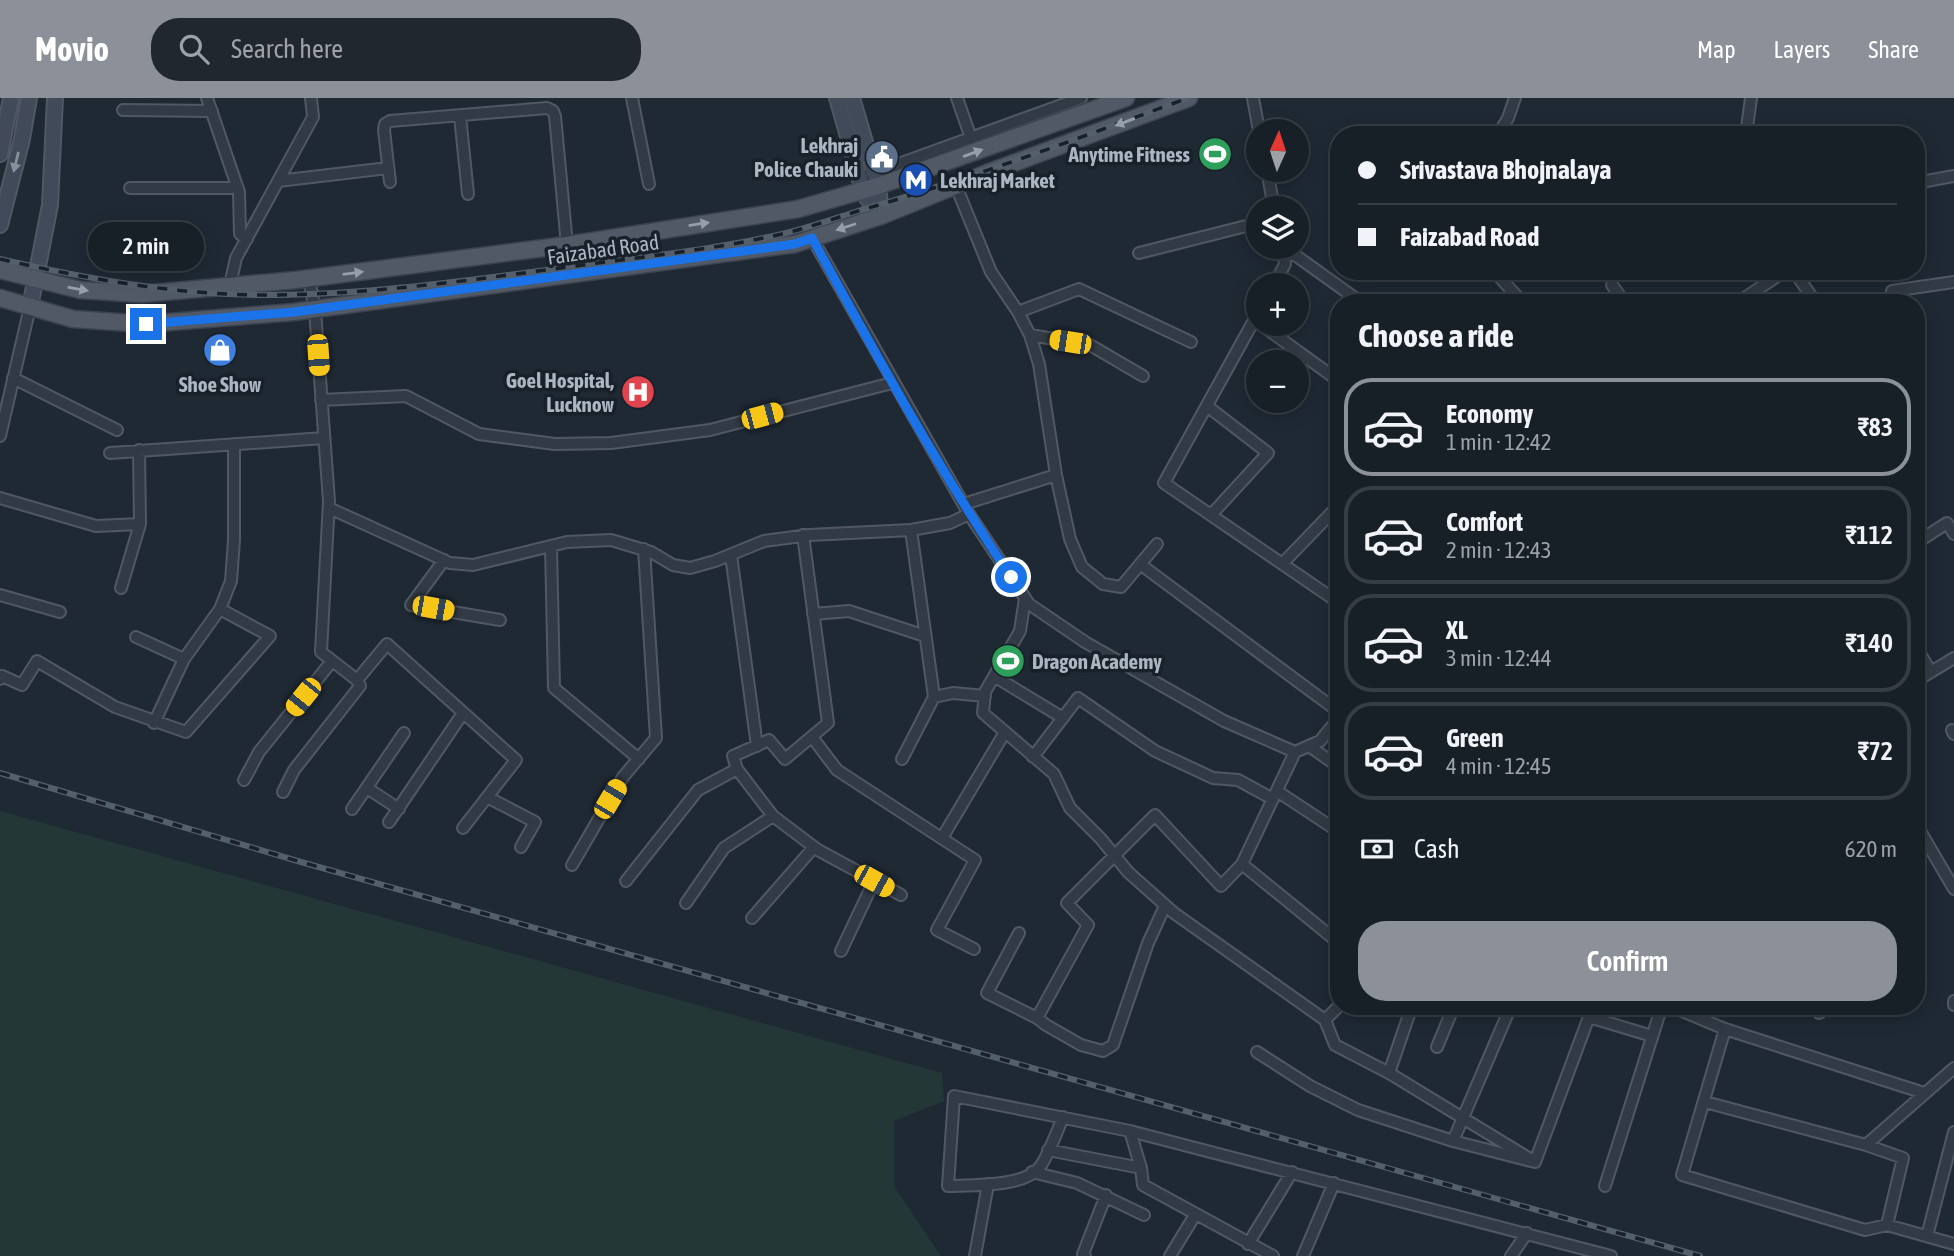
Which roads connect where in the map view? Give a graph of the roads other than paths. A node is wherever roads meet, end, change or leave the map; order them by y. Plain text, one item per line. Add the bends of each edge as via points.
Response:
1 (11, 98) edge
2 (29, 98) edge
3 (55, 98) edge
4 (207, 98) edge
5 (632, 98) edge
6 (837, 98) edge
7 (852, 98) edge
8 (957, 98) edge
9 (1081, 98) edge
10 (1126, 98) edge
11 (1189, 98) edge
12 (1253, 98) edge
13 (1515, 98) edge
14 (1751, 98) edge
15 (313, 99) edge
16 (123, 110) dead end
17 (212, 111) junction
18 (460, 116) junction
19 (1257, 119) edge
20 (1503, 126) edge
21 (1747, 126) edge
22 (971, 138) junction
23 (0, 154) edge
24 (388, 168) junction
25 (1954, 176) edge
26 (278, 181) junction
27 (869, 181) junction
28 (1925, 181) edge
29 (390, 182) dead end
30 (649, 184) dead end
31 (956, 186) junction
32 (130, 188) dead end
33 (238, 188) junction
34 (468, 194) dead end
35 (881, 216) junction
36 (0, 225) edge
37 (1246, 226) edge
38 (812, 238) junction
39 (247, 239) junction
40 (567, 245) junction
41 (1139, 253) dead end
42 (1301, 259) edge
43 (6, 271) edge
44 (35, 279) junction
45 (309, 279) junction
46 (1502, 280) edge
47 (1772, 280) edge
48 (1954, 282) edge
49 (230, 285) junction
50 (1612, 285) dead end
51 (1892, 291) dead end
52 (1349, 294) edge
53 (1514, 294) edge
54 (1618, 294) edge
55 (1750, 294) edge
56 (1, 299) edge
57 (30, 307) junction
58 (315, 310) junction
59 (1018, 312) junction
60 (1030, 335) junction
61 (1249, 336) edge
62 (1279, 336) edge
63 (1191, 342) dead end
64 (1330, 374) edge
65 (1143, 376) dead end
66 (13, 378) junction
67 (892, 383) junction
68 (321, 400) junction
69 (1207, 406) junction
70 (117, 430) dead end
71 (0, 436) edge
72 (324, 438) junction
73 (233, 444) junction
74 (139, 450) junction
75 (110, 453) dead end
76 (1056, 475) junction
77 (0, 498) edge
78 (328, 508) junction
79 (966, 509) junction
80 (1330, 514) edge
81 (1211, 515) junction
82 (140, 524) junction
83 (911, 530) junction
84 (1954, 534) edge
85 (803, 536) junction
86 (1925, 536) edge
87 (1157, 544) dead end
88 (551, 546) junction
89 (644, 550) junction
90 (731, 555) junction
91 (444, 560) junction
92 (1140, 564) junction
93 (1282, 564) junction
94 (121, 588) dead end
95 (0, 594) edge
96 (1330, 597) edge
97 (1025, 598) junction
98 (220, 609) junction
99 (60, 612) dead end
100 (813, 614) junction
101 (500, 620) dead end
102 (925, 636) junction
103 (136, 637) dead end
104 (1954, 658) edge
105 (184, 659) junction
106 (332, 661) junction
107 (1925, 662) edge
108 (1931, 672) junction
109 (1925, 676) edge
110 (994, 677) junction
111 (0, 679) edge
112 (357, 680) junction
113 (985, 696) junction
114 (934, 697) junction
115 (1330, 705) edge
116 (463, 713) junction
117 (1063, 718) junction
118 (154, 723) junction
119 (1330, 729) edge
120 (1005, 732) junction
121 (404, 733) dead end
122 (811, 737) junction
123 (757, 746) junction
124 (1309, 746) junction
125 (1295, 752) junction
126 (1033, 757) junction
127 (639, 759) junction
128 (902, 759) dead end
129 (1330, 761) edge
130 (737, 769) junction
131 (244, 780) dead end
132 (367, 788) junction
133 (283, 792) dead end
134 (1275, 795) junction
135 (487, 797) junction
136 (398, 808) junction
137 (352, 809) dead end
138 (773, 816) junction
139 (390, 822) dead end
140 (1330, 827) edge
141 (463, 828) dead end
142 (1925, 837) edge
143 (942, 838) junction
144 (521, 847) dead end
145 (814, 847) junction
146 (1114, 855) junction
147 (1242, 864) junction
148 (572, 866) dead end
149 (1951, 876) edge
150 (626, 881) dead end
151 (874, 881) junction
152 (1954, 889) edge
153 (901, 895) dead end
154 (686, 903) dead end
155 (1165, 906) junction
156 (752, 918) dead end
157 (1019, 933) dead end
158 (1330, 936) edge
159 (974, 949) dead end
160 (841, 951) dead end
161 (1330, 1015) edge
162 (1409, 1015) edge
163 (1450, 1015) edge
164 (1507, 1015) edge
165 (1590, 1015) edge
166 (1599, 1015) edge
167 (1659, 1015) edge
168 (1692, 1015) edge
169 (1037, 1017) junction
170 (1325, 1020) junction
171 (1724, 1028) junction
172 (1653, 1036) junction
173 (1437, 1047) dead end
174 (1257, 1052) dead end
175 (1954, 1068) edge
176 (1389, 1073) junction
177 (1924, 1093) junction
178 (1705, 1102) junction
179 (1063, 1117) junction
180 (1462, 1119) junction
181 (1130, 1131) junction
182 (1954, 1132) edge
183 (1453, 1141) junction
184 (1866, 1145) junction
185 (1048, 1150) junction
186 (1535, 1162) junction
187 (1141, 1168) junction
188 (1949, 1170) edge
189 (1032, 1172) junction
190 (1292, 1172) junction
191 (1334, 1183) junction
192 (988, 1184) junction
193 (1605, 1186) dead end
194 (1106, 1195) junction
195 (1144, 1215) dead end
196 (1195, 1215) junction
197 (1887, 1225) junction
198 (1527, 1234) junction
199 (1927, 1236) junction
200 (1954, 1244) edge
201 (1254, 1250) edge
202 (1581, 1252) edge
203 (975, 1256) edge
204 (1085, 1256) edge
205 (1170, 1256) edge
206 (1273, 1256) edge
207 (1303, 1256) edge
208 (1511, 1256) edge
209 (1611, 1256) edge

1 - 23 street
2 -> 36 street
3 - 44 street via 50,205
4 - 17 street
5 - 30 street
6 - 27 street
7 - 27 street
8 - 22 street
9 - 22 street
27 -> 10 main road, Faizabad Road
11 -> 31 main road, Faizabad Road
12 - 19 street
13 - 20 street
14 - 21 street
15 - 26 street via 313,117
16 - 17 street
17 - 33 street
18 - 24 street via 385,124
18 - 34 street
18 - 40 street via 553,111
22 - 27 street
24 - 26 street
24 - 29 street
25 - 28 street
26 - 39 street
27 - 35 street
40 -> 27 main road, Faizabad Road via 798,209
31 - 35 main road, Faizabad Road
31 - 59 street via 991,272
32 - 33 street
33 - 39 street via 240,234
35 -> 38 main road, Faizabad Road
37 - 41 street
38 - 58 main road, Faizabad Road via 795,244
38 - 67 street
39 - 49 street via 236,258
45 -> 40 main road, Faizabad Road
42 - 52 street
43 - 44 main road, Faizabad Road
44 -> 49 main road, Faizabad Road via 80,290 142,294
44 - 57 street
45 - 49 main road, Faizabad Road
45 - 58 street
46 - 53 street
47 - 55 street
48 - 51 street
50 - 54 street
56 - 57 main road, Faizabad Road
57 - 58 main road, Faizabad Road via 73,319 146,324
57 - 66 street
58 - 68 street
59 - 60 street
59 - 63 street via 1079,289
60 - 65 street via 1090,345
60 - 76 street via 1039,363
61 - 69 street
62 - 64 street
66 - 70 street
66 - 71 street
67 - 68 street via 710,430 611,443 555,444 479,434 406,396
67 - 79 street
68 - 72 street
69 - 81 street via 1164,483
69 - 81 street via 1268,453
72 - 73 street
72 - 78 street
73 - 74 street
73 - 98 street via 232,581
74 - 75 street
74 - 82 street
76 - 79 street
76 - 92 street via 1070,539 1082,567 1102,584 1121,587
77 - 82 street via 96,526
78 - 91 street
78 - 106 street via 321,652
79 - 83 street via 950,523
79 - 97 street
80 - 93 street
81 - 93 street
82 - 94 street
83 - 85 street
83 - 102 street
84 - 86 street via 1947,523
85 - 90 street via 764,541
85 - 100 street
87 - 92 street
88 - 89 street via 611,540
88 - 91 street via 473,565
88 - 127 street via 554,688
89 - 90 street via 673,565 691,568
89 - 127 street via 656,738
90 - 123 street
91 - 101 street via 411,605
92 - 115 street
93 - 96 street
95 - 99 street
97 - 110 street via 1020,631
97 - 125 street via 1108,655 1224,722
98 - 105 street
98 - 118 street via 270,636 186,732
100 - 102 street via 849,611
100 - 122 street via 828,723
102 - 114 street
103 - 105 street
104 - 108 street
105 - 118 street
106 - 112 street
106 - 131 street via 259,752
107 - 108 street
108 - 109 street
110 - 113 street
110 - 117 street
111 - 118 street via 22,685 37,661 115,707
112 - 116 street via 387,644
112 - 133 street via 360,686 294,770
113 - 114 street via 953,693
113 - 120 street via 983,713
114 - 128 street
116 - 135 street via 516,760
116 - 136 street
117 - 126 street
117 - 134 street via 1078,698 1155,751 1213,778 1238,780
119 - 124 street
120 - 126 street
120 - 143 street
121 - 132 street
122 - 123 street via 785,759 769,740
122 - 143 street via 837,770
123 - 130 street via 733,756
124 - 125 street
124 - 129 street
125 - 134 street
126 - 146 street via 1054,774 1070,808
127 - 148 street
130 - 138 street
130 - 150 street via 698,790
132 - 136 street
132 - 137 street
134 - 140 street
134 - 147 street
135 - 141 street
135 - 144 street via 535,821
136 - 139 street
138 - 145 street
138 - 154 street via 724,848
142 - 149 street
143 - 159 street via 975,860 937,930
145 - 151 street
145 - 156 street
146 - 147 street via 1155,815 1221,886
146 - 155 street
146 - 169 street via 1067,903 1087,925
147 - 158 street
149 - 152 street
151 - 153 street
151 - 160 street
155 - 169 street via 1113,1045 1103,1051 1081,1045
155 - 170 street
157 - 169 street via 988,993
161 - 170 street
162 - 176 street
163 - 173 street
164 - 180 street
165 - 186 street
166 - 172 street
167 - 172 street
168 - 171 street
170 - 176 street via 1335,1045
171 - 177 street
171 - 178 street
172 - 193 street
174 - 183 street via 1358,1110
175 - 177 street
176 - 180 street
177 - 184 street
178 - 184 street
178 - 197 street via 1682,1175 1866,1230
179 - 181 street
179 - 185 street
179 - 192 street via 954,1096 948,1186
180 - 183 street
180 - 186 street
181 - 187 street
181 - 190 street
182 - 188 street
183 - 186 street
184 - 197 street via 1902,1158
185 - 187 street
185 - 189 street
187 - 196 street via 1143,1185
188 - 199 street
189 - 192 street via 1018,1180
189 - 194 street
190 - 191 street
190 - 201 street
191 - 198 street
191 - 207 street
192 - 203 street
194 - 195 street
194 - 204 street
196 - 201 street
196 - 205 street
197 - 199 street
198 - 202 street
198 - 208 street
199 - 200 street
201 - 206 street
202 - 209 street

